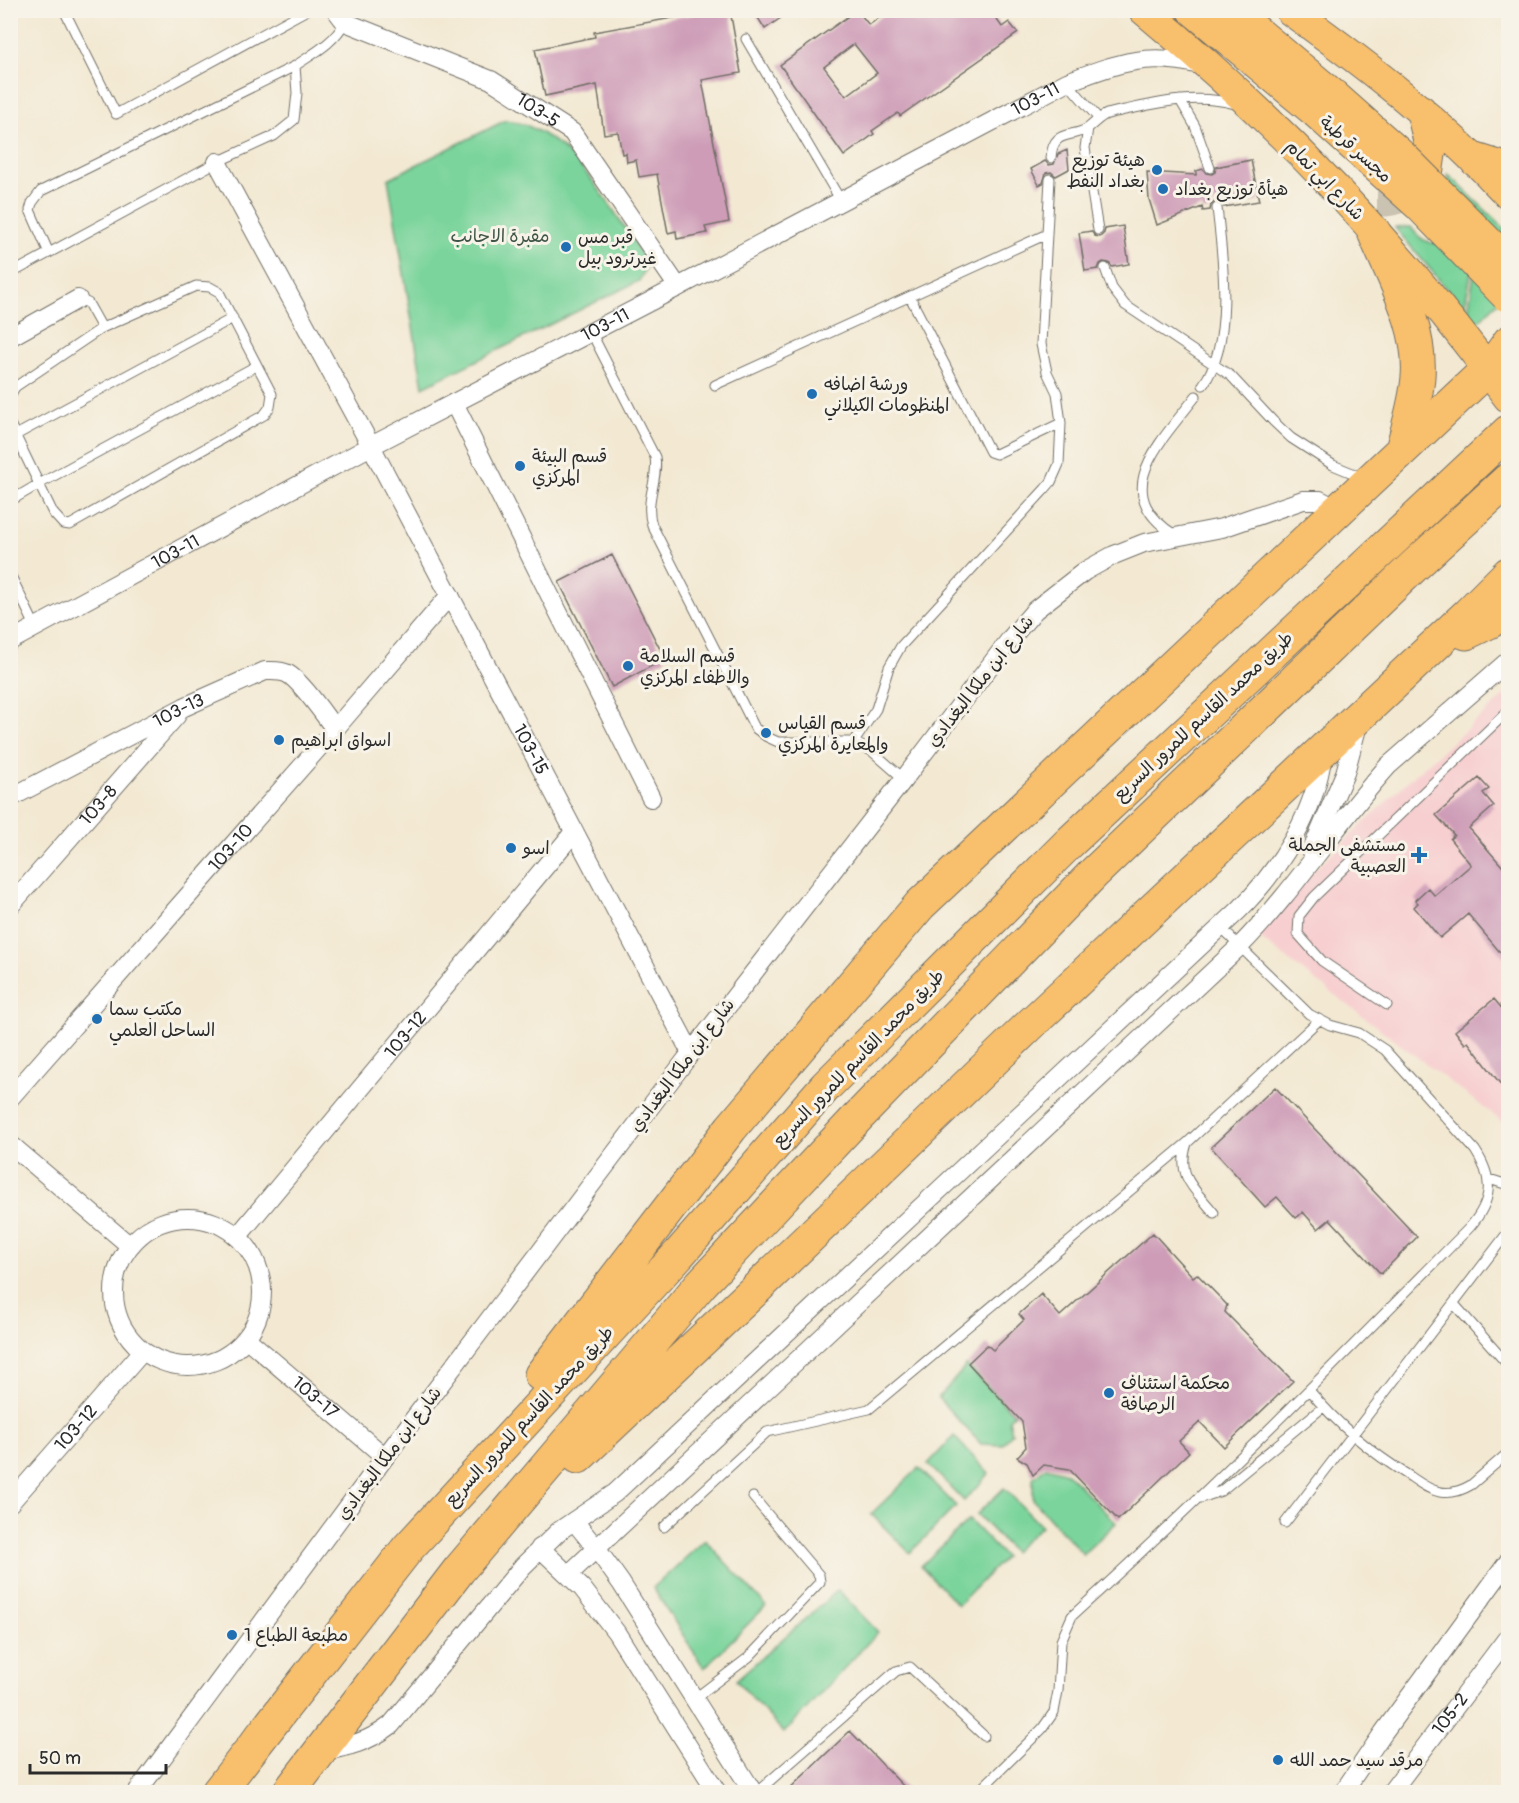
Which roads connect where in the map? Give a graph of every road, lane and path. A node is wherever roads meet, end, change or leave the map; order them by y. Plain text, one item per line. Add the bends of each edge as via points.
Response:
1 (64, 10) edge
2 (307, 10) edge
3 (1144, 10) edge
4 (1192, 10) edge
5 (1232, 10) edge
6 (1290, 10) edge
7 (341, 16) edge
8 (746, 39) dead end
9 (295, 66) junction
10 (1213, 69) junction
11 (1067, 82) junction
12 (1180, 100) junction
13 (1325, 104) junction
14 (1421, 110) junction
15 (1260, 112) junction
16 (1098, 118) junction
17 (1088, 128) junction
18 (1051, 158) dead end
19 (1476, 160) junction
20 (217, 162) junction
21 (1210, 168) dead end
22 (1509, 170) edge
23 (1428, 171) dead end
24 (1050, 179) dead end
25 (1509, 195) edge
26 (841, 201) junction
27 (1217, 208) dead end
28 (1375, 217) junction
29 (1098, 230) dead end
30 (1047, 234) junction
31 (49, 253) junction
32 (1509, 261) edge
33 (1105, 268) dead end
34 (10, 274) edge
35 (678, 287) junction
36 (910, 297) junction
37 (78, 298) joint
38 (1509, 299) edge
39 (233, 318) junction
40 (102, 328) junction
41 (591, 332) junction
42 (10, 337) edge
43 (1509, 341) edge
44 (1215, 365) junction
45 (256, 366) junction
46 (1489, 368) junction
47 (715, 385) dead end
48 (1203, 385) dead end
49 (10, 396) edge
50 (1196, 396) dead end
51 (1509, 397) edge
52 (454, 403) junction
53 (1061, 423) junction
54 (10, 424) edge
55 (1509, 432) edge
56 (16, 435) junction
57 (371, 446) junction
58 (1402, 450) junction
59 (1370, 480) junction
60 (1509, 480) edge
61 (39, 484) junction
62 (10, 501) edge
63 (1339, 510) junction
64 (1177, 537) junction
65 (10, 574) edge
66 (1509, 574) edge
67 (450, 596) junction
68 (1509, 608) edge
69 (36, 628) junction
70 (10, 641) edge
71 (1439, 642) junction
72 (1509, 661) edge
73 (184, 706) junction
74 (1509, 711) edge
75 (1361, 715) junction
76 (335, 729) junction
77 (854, 742) junction
78 (1323, 750) junction
79 (904, 779) junction
80 (10, 798) edge
81 (651, 798) dead end
82 (574, 832) junction
83 (1296, 884) junction
84 (10, 906) edge
85 (1220, 927) junction
86 (1240, 946) junction
87 (1388, 1005) dead end
88 (1319, 1020) junction
89 (691, 1053) junction
90 (10, 1098) edge
91 (1186, 1143) junction
92 (10, 1144) edge
93 (1489, 1179) junction
94 (1509, 1185) edge
95 (1214, 1213) dead end
96 (238, 1236) junction
97 (1508, 1236) edge
98 (129, 1245) junction
99 (1454, 1304) junction
100 (247, 1339) junction
101 (142, 1352) junction
102 (1509, 1365) edge
103 (1309, 1390) junction
104 (1323, 1407) junction
105 (1353, 1434) junction
106 (1509, 1453) edge
107 (385, 1457) junction
108 (753, 1497) dead end
109 (1199, 1498) junction
110 (10, 1503) edge
111 (574, 1521) junction
112 (1285, 1523) dead end
113 (664, 1527) dead end
114 (408, 1548) junction
115 (540, 1548) junction
116 (596, 1548) junction
117 (1509, 1562) edge
118 (459, 1570) junction
119 (569, 1574) junction
120 (621, 1583) junction
121 (595, 1604) junction
122 (1509, 1637) edge
123 (694, 1699) junction
124 (984, 1736) dead end
125 (319, 1752) junction
126 (137, 1792) edge
127 (218, 1792) edge
128 (289, 1792) edge
129 (717, 1792) edge
130 (755, 1792) edge
131 (978, 1792) edge
132 (1343, 1792) edge
133 (1391, 1792) edge

1 - 2 lane via 116,114
3 - 10 main road, شارع ابي تمام
4 - 13 main road, مجسر قرطبة
5 - 13 main road, مجسر قرطبة
6 - 14 main road
7 - 9 lane via 339,34
7 - 35 street, 103-5 via 491,80 572,132
8 - 26 lane
9 - 20 lane via 294,120 274,136
9 - 31 lane via 41,191 30,210
10 - 11 street, 103-11 via 1177,60 1146,58
10 - 15 main road, شارع ابي تمام
11 - 16 lane
11 - 26 street, 103-11
12 - 15 lane via 1213,99
12 - 16 lane
12 - 21 lane via 1195,126
13 - 32 main road, مجسر قرطبة, bridge via 1404,157
13 - 38 main road, مجسر قرطبة, bridge
14 - 19 main road
14 - 23 main road via 1431,151
15 - 28 main road, شارع ابي تمام via 1330,185
16 - 17 lane
17 - 18 lane via 1060,137
17 - 29 lane via 1085,147
19 - 22 highway
19 - 25 main road
20 - 31 lane
20 - 57 street, 103-15
24 - 30 lane
26 - 35 street, 103-11
27 - 44 lane via 1224,287
28 - 46 main road, شارع ابي تمام
28 - 58 highway via 1418,348 1418,379
30 - 36 lane
30 - 53 lane via 1041,345 1057,393
31 - 34 lane
33 - 44 lane via 1112,288 1125,305
35 - 41 street, 103-11
36 - 47 lane
36 - 53 lane via 990,452 996,454
37 - 40 lane via 88,303
37 - 42 street
39 - 40 lane via 219,292 196,286
39 - 45 lane
39 - 56 lane
40 - 49 lane via 15,387
41 - 52 street, 103-11
41 - 77 lane via 655,457 649,501 652,525 755,728 778,742
43 - 46 main road
44 - 48 lane
44 - 59 lane via 1291,438 1333,465
45 - 61 lane
45 - 61 lane via 272,394 264,416 70,525 63,524 53,513
46 - 51 main road, شارع ابي تمام
46 - 58 highway
50 - 64 lane via 1152,455 1142,478 1142,495 1148,511 1158,524
52 - 57 street, 103-11
52 - 81 street
53 - 77 lane via 1059,464 1051,482 901,646 889,667 876,709
54 - 56 lane
55 - 114 highway, طريق محمد القاسم للمرور السريع via 1069,843 826,1086 679,1254
56 - 61 lane
57 - 67 street, 103-15
57 - 69 street, 103-11
58 - 59 highway
59 - 63 highway
60 - 118 highway, طريق محمد القاسم للمرور السريع via 1094,873 858,1117 701,1284
61 - 62 lane
63 - 64 street, شارع ابن ملكا البغدادي via 1320,500 1303,500 1230,526
63 - 114 highway via 921,905 731,1128
64 - 79 street, شارع ابن ملكا البغدادي via 1144,543 1114,555 1085,571 1035,610
65 - 69 lane
66 - 71 highway
67 - 76 street, 103-10
67 - 82 street, 103-15
68 - 71 highway via 1478,628
69 - 70 street, 103-11
71 - 75 highway
72 - 83 street via 1388,766
73 - 76 street, 103-13 via 254,674 276,671 296,681
73 - 80 street, 103-13
73 - 84 street, 103-8
74 - 87 lane via 1314,897 1299,916 1298,934 1322,961
75 - 78 highway
75 - 83 street via 1345,773
76 - 90 street, 103-10
77 - 79 lane via 873,752
78 - 85 street via 1316,787 1291,842 1254,896
78 - 118 highway
79 - 89 street, شارع ابن ملكا البغدادي
82 - 89 street, 103-15
82 - 96 street, 103-12
83 - 86 street
85 - 86 lane
85 - 111 street via 620,1489
86 - 88 lane
86 - 116 street
88 - 91 lane
88 - 93 lane via 1359,1033 1385,1050 1475,1149
89 - 107 street, شارع ابن ملكا البغدادي
91 - 95 lane via 1182,1157 1185,1178
91 - 113 lane via 869,1409 767,1432
92 - 98 street
93 - 94 lane
93 - 103 lane via 1480,1216
96 - 98 street via 212,1221 182,1216 152,1225
96 - 100 street via 255,1258 263,1286 260,1313
97 - 99 lane
98 - 101 street via 115,1272 113,1301 123,1330
99 - 102 lane
99 - 105 lane
100 - 101 street via 225,1358 197,1367 169,1365
100 - 107 street, 103-17
101 - 110 street, 103-12
103 - 104 lane
103 - 109 lane
104 - 105 lane
104 - 109 lane via 1221,1491
105 - 106 lane via 1404,1473 1440,1492 1456,1492 1470,1485
105 - 112 lane
107 - 126 street, شارع ابن ملكا البغدادي
108 - 123 lane via 819,1575 820,1582 749,1657
109 - 131 lane via 1072,1616 1061,1641 1054,1712
111 - 115 street
111 - 116 street
114 - 127 highway, طريق محمد القاسم للمرور السريع
115 - 119 street
115 - 125 street via 391,1725 357,1744
116 - 119 street
116 - 120 street
117 - 132 street
118 - 125 highway, طريق محمد القاسم للمرور السريع
119 - 121 street
120 - 121 street
120 - 123 street
121 - 129 street
122 - 133 street, 105-2
123 - 130 street
124 - 130 lane via 910,1667 896,1671
125 - 128 highway, طريق محمد القاسم للمرور السريع

